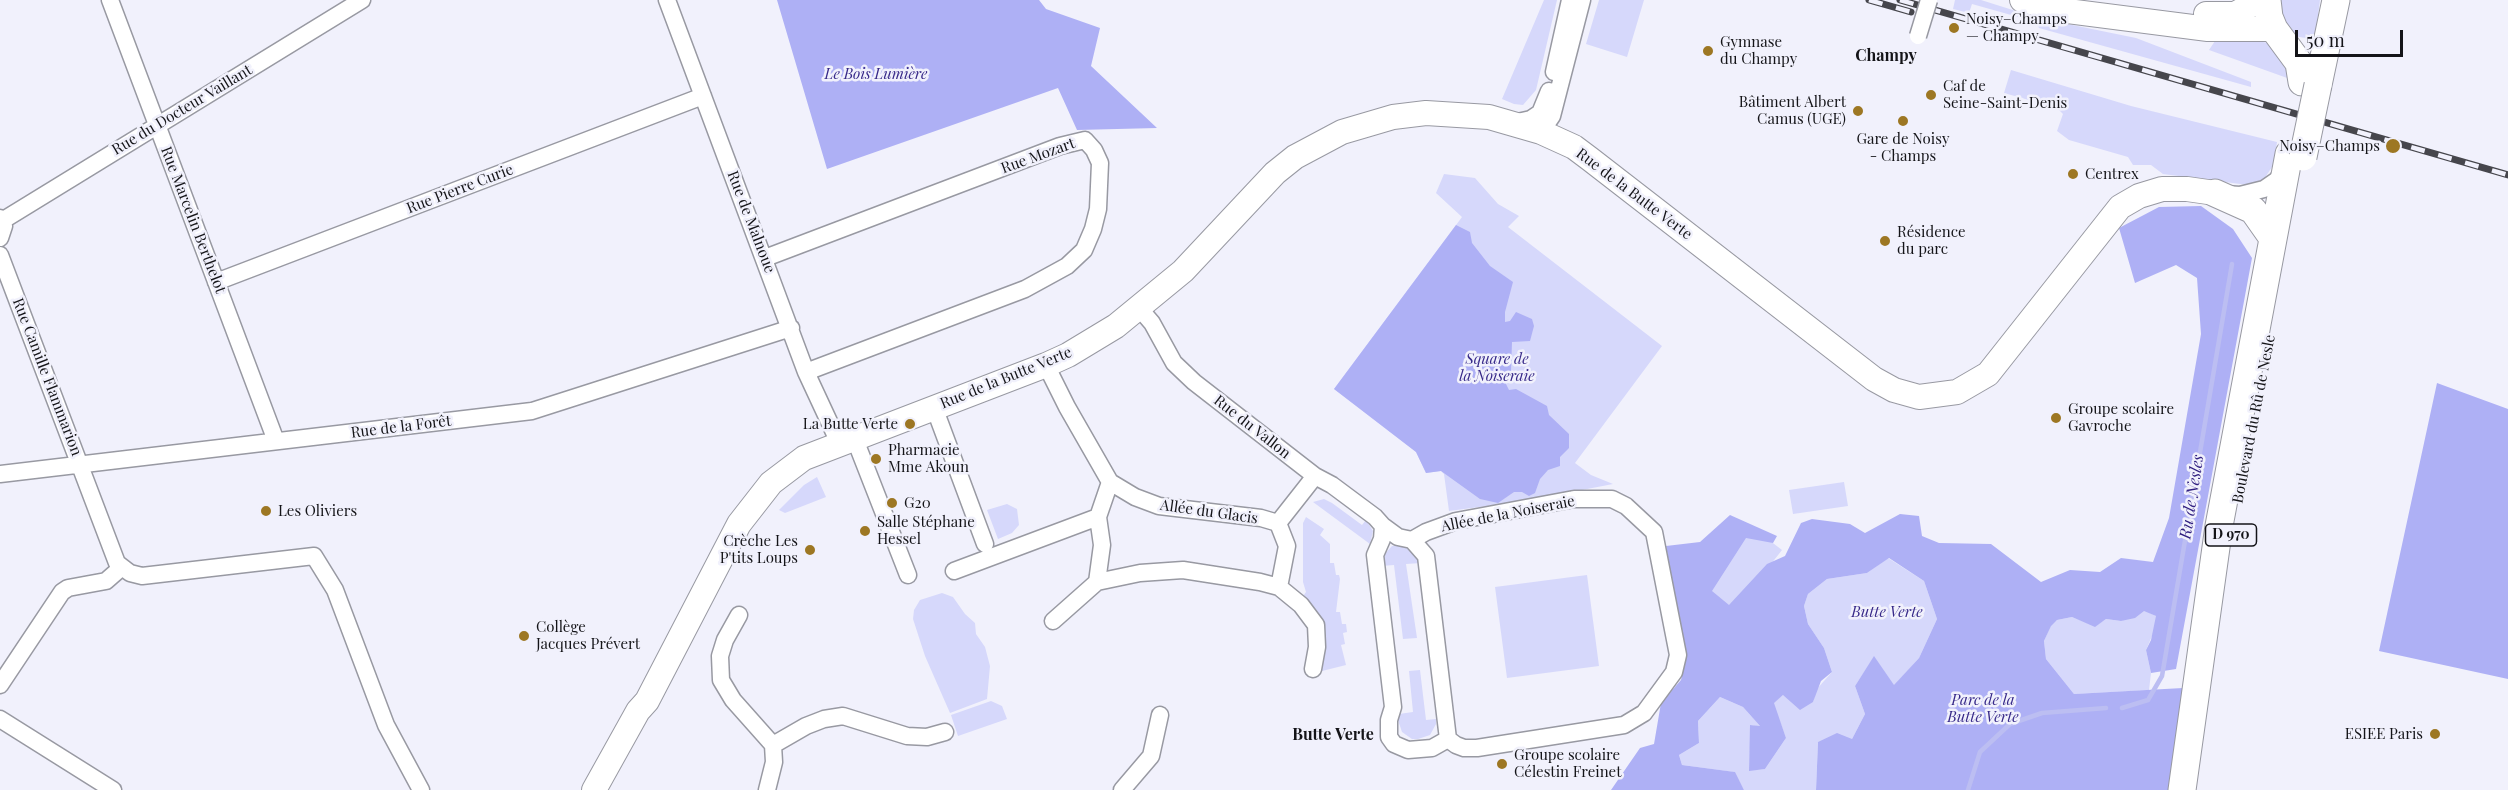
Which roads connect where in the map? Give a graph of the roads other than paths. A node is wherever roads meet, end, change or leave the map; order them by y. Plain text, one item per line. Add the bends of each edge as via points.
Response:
1 (110, 0) edge
2 (362, 0) edge
3 (667, 0) edge
4 (1570, 0) edge
5 (1582, 0) edge
6 (1929, 0) edge
7 (2022, 0) edge
8 (2102, 0) edge
9 (2260, 0) edge
10 (2267, 0) edge
11 (2333, 11) edge
12 (2274, 29) junction
13 (1918, 36) dead end
14 (2310, 83) junction
15 (1550, 92) junction
16 (703, 96) junction
17 (1510, 123) junction
18 (1547, 124) junction
19 (158, 125) junction
20 (2292, 159) junction
21 (2215, 193) junction
22 (1, 225) edge
23 (2272, 237) junction
24 (0, 255) edge
25 (765, 258) junction
26 (216, 282) junction
27 (1140, 309) junction
28 (791, 328) junction
29 (1046, 365) junction
30 (806, 372) junction
31 (934, 407) junction
32 (846, 440) junction
33 (276, 441) junction
34 (80, 465) junction
35 (0, 474) edge
36 (1315, 476) junction
37 (1110, 482) junction
38 (1098, 517) junction
39 (1278, 523) junction
40 (1383, 526) junction
41 (1412, 540) junction
42 (985, 544) dead end
43 (122, 567) junction
44 (954, 571) dead end
45 (908, 575) dead end
46 (1097, 582) junction
47 (1279, 587) junction
48 (739, 615) dead end
49 (1053, 621) dead end
50 (1313, 669) dead end
51 (0, 685) edge
52 (1160, 715) dead end
53 (0, 719) edge
54 (945, 732) dead end
55 (1448, 739) junction
56 (773, 745) junction
57 (113, 790) edge
58 (421, 790) edge
59 (594, 790) edge
60 (766, 790) edge
61 (1122, 790) edge
62 (2182, 790) edge
63 (2198, 790) edge

1 - 19 street, Rue Marcelin Berthelot
2 - 19 street, Rue du Docteur Vaillant
3 - 16 street, Rue de Malnoue
4 - 15 street
5 - 18 street
6 - 13 street, bridge
7 - 12 street via 2060,10 2208,29
8 - 9 street via 2225,16
10 - 12 main road
11 - 12 main road via 2317,43 2310,47 2293,42
11 - 14 main road
12 - 14 main road
14 - 20 main road, D 970
15 - 17 street via 1540,113
15 - 18 street
16 - 25 street, Rue de Malnoue
16 - 26 street, Rue Pierre Curie
17 - 18 street, Rue de la Butte Verte
17 - 27 street, Rue de la Butte Verte via 1489,117 1426,113 1371,123 1313,146 1275,173 1183,271
18 - 21 street, Rue de la Butte Verte via 1874,379 1919,397 1957,392 1988,374 2120,207 2162,189
19 - 22 street, Rue du Docteur Vaillant
19 - 26 street, Rue Marcelin Berthelot
20 - 21 street, Rue de la Butte Verte via 2277,180 2264,189 2240,195
20 - 23 main road
20 - 63 main road, Boulevard du Rû de Nesle / D 970 via 2228,551
21 - 23 main road via 2253,210
23 - 62 main road via 2219,526
24 - 34 street, Rue Camille Flammarion
25 - 28 street, Rue de Malnoue
25 - 30 street, Rue Mozart via 1060,146 1085,140 1100,163 1094,229 1084,250 1067,266 1025,289
26 - 33 street, Rue Marcelin Berthelot
27 - 29 street, Rue de la Butte Verte
27 - 36 street, Rue du Vallon via 1174,363
28 - 30 street, Rue de Malnoue
28 - 33 street, Rue de la Forêt via 532,411
29 - 31 street, Rue de la Butte Verte
29 - 37 street, Allée du Glacis
30 - 32 street, Rue de Malnoue
31 - 32 street, Rue de la Butte Verte
31 - 42 street
32 - 45 street, Rue de Malnoue
32 - 59 street, Rue de la Butte Verte via 804,458 771,483 739,524
33 - 34 street, Rue de la Forêt
34 - 35 street, Rue de la Forêt
34 - 43 street, Rue Camille Flammarion via 117,563
36 - 39 street, Allée du Glacis
36 - 40 street, Rue du Vallon
37 - 38 street
37 - 39 street, Allée du Glacis via 1159,506
38 - 44 street
38 - 46 street via 1102,545
39 - 47 street, Allée du Glacis via 1287,546
40 - 41 street, Rue du Vallon via 1398,537
40 - 55 street via 1375,555 1393,707 1389,737 1408,750 1432,748
41 - 55 street via 1426,556
41 - 55 street, Allée de la Noiseraie via 1455,521 1574,499 1612,499 1654,532 1661,558 1678,656 1674,672 1644,713 1624,725 1477,748 1464,748
43 - 51 street via 106,581 62,592
43 - 58 street via 142,576 314,556 335,590 386,725
46 - 47 street via 1183,570
46 - 49 street
47 - 50 street via 1301,605 1316,625
48 - 56 street via 720,656 721,680 733,700
52 - 61 street via 1151,756
53 - 57 street
54 - 56 street via 927,737 907,736 843,716 824,718
56 - 60 street via 774,762

